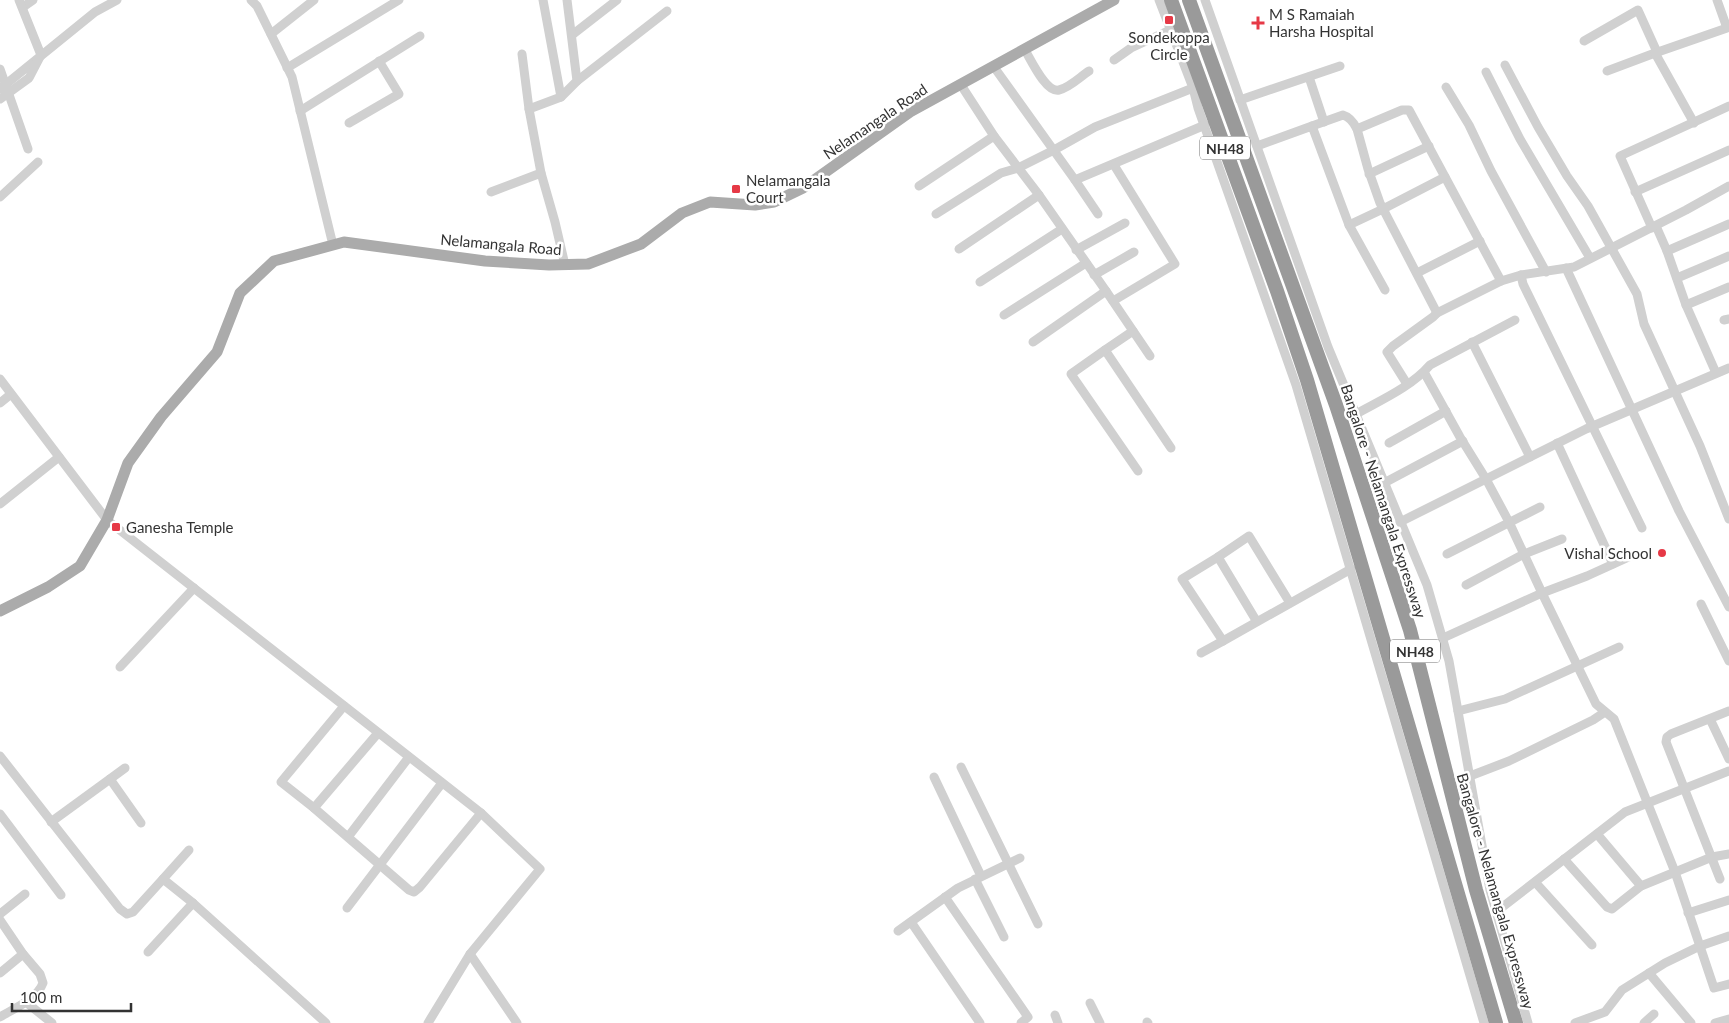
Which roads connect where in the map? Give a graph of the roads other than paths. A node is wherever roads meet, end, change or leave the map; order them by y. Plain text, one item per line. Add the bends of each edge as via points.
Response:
1 (33, 0) edge
2 (116, 0) edge
3 (251, 0) edge
4 (314, 0) edge
5 (399, 0) edge
6 (544, 0) edge
7 (567, 0) edge
8 (617, 0) edge
9 (1114, 0) edge
10 (1159, 0) edge
11 (1189, 0) edge
12 (1205, 0) edge
13 (1717, 0) edge
14 (1172, 2) edge
15 (21, 3) edge
16 (667, 11) dead end
17 (1728, 27) edge
18 (1170, 30) junction
19 (271, 34) junction
20 (572, 35) junction
21 (420, 36) dead end
22 (1584, 42) dead end
23 (1025, 50) junction
24 (1656, 53) junction
25 (522, 54) dead end
26 (41, 55) junction
27 (1114, 60) dead end
28 (380, 61) junction
29 (1505, 65) dead end
30 (1340, 66) dead end
31 (994, 67) junction
32 (287, 68) junction
33 (0, 69) edge
34 (1089, 71) dead end
35 (1486, 72) dead end
36 (1606, 72) dead end
37 (1309, 77) junction
38 (577, 82) junction
39 (961, 85) junction
40 (1446, 87) dead end
41 (1193, 88) junction
42 (5, 89) edge
43 (561, 96) junction
44 (0, 100) edge
45 (1240, 100) junction
46 (1729, 106) edge
47 (528, 109) junction
48 (300, 111) junction
49 (1324, 122) junction
50 (349, 123) dead end
51 (1694, 123) junction
52 (1205, 126) junction
53 (1312, 126) junction
54 (1357, 129) junction
55 (994, 136) junction
56 (1256, 146) junction
57 (1429, 146) junction
58 (28, 149) dead end
59 (1054, 150) junction
60 (1729, 150) edge
61 (38, 162) dead end
62 (1114, 165) junction
63 (1018, 168) junction
64 (541, 173) junction
65 (1370, 174) junction
66 (1445, 177) junction
67 (1075, 180) junction
68 (919, 186) dead end
69 (1729, 186) edge
70 (491, 192) dead end
71 (1635, 192) junction
72 (1039, 195) junction
73 (0, 197) edge
74 (1383, 209) junction
75 (936, 214) dead end
76 (1098, 214) dead end
77 (1125, 223) dead end
78 (1729, 224) edge
79 (1350, 225) junction
80 (1654, 227) junction
81 (1062, 229) junction
82 (1480, 241) junction
83 (333, 245) junction
84 (1611, 248) junction
85 (960, 249) dead end
86 (1076, 250) junction
87 (1667, 251) junction
88 (1134, 252) dead end
89 (1729, 256) edge
90 (1590, 258) junction
91 (1086, 263) junction
92 (564, 265) junction
93 (1566, 268) junction
94 (1546, 272) junction
95 (1417, 273) junction
96 (1094, 275) junction
97 (1521, 276) junction
98 (1678, 278) junction
99 (1501, 281) junction
100 (980, 282) dead end
101 (1729, 287) edge
102 (1385, 290) dead end
103 (1106, 291) junction
104 (1112, 301) junction
105 (1686, 305) junction
106 (1437, 313) junction
107 (1004, 315) dead end
108 (1515, 320) dead end
109 (1133, 331) junction
110 (1034, 342) dead end
111 (1472, 342) junction
112 (1105, 350) junction
113 (1150, 356) dead end
114 (1729, 368) edge
115 (1424, 372) junction
116 (1716, 373) junction
117 (0, 379) edge
118 (1407, 384) junction
119 (1675, 391) junction
120 (11, 394) junction
121 (0, 403) edge
122 (1632, 409) junction
123 (1446, 411) junction
124 (1356, 414) junction
125 (1593, 426) junction
126 (1462, 441) junction
127 (1388, 443) dead end
128 (1557, 444) junction
129 (1171, 448) dead end
130 (1530, 457) junction
131 (59, 458) junction
132 (1138, 471) dead end
133 (1486, 479) junction
134 (1384, 483) junction
135 (1729, 491) edge
136 (1720, 497) junction
137 (0, 504) edge
138 (1540, 507) dead end
139 (107, 520) junction
140 (1729, 520) edge
141 (1400, 522) junction
142 (1509, 522) junction
143 (1642, 528) dead end
144 (1562, 539) dead end
145 (1447, 554) dead end
146 (1524, 554) junction
147 (1631, 556) dead end
148 (1218, 557) junction
149 (1614, 564) junction
150 (1351, 569) junction
151 (1466, 585) dead end
152 (194, 588) junction
153 (1542, 593) junction
154 (1290, 603) junction
155 (1700, 604) dead end
156 (1729, 607) edge
157 (0, 611) edge
158 (1257, 622) junction
159 (1443, 638) junction
160 (1223, 641) junction
161 (1619, 647) dead end
162 (1201, 653) dead end
163 (1729, 661) edge
164 (1578, 666) junction
165 (120, 667) dead end
166 (344, 706) junction
167 (1458, 711) junction
168 (1729, 711) edge
169 (1605, 712) junction
170 (1710, 719) junction
171 (378, 733) junction
172 (0, 756) edge
173 (409, 757) junction
174 (1729, 759) edge
175 (961, 767) dead end
176 (124, 768) dead end
177 (1729, 771) edge
178 (1470, 776) junction
179 (934, 777) dead end
180 (110, 779) junction
181 (442, 783) junction
182 (1684, 788) junction
183 (1647, 803) junction
184 (314, 808) junction
185 (481, 813) junction
186 (0, 814) edge
187 (51, 822) junction
188 (141, 823) dead end
189 (1597, 834) junction
190 (348, 837) junction
191 (189, 850) dead end
192 (1729, 854) edge
193 (1712, 857) junction
194 (1020, 858) dead end
195 (1564, 860) junction
196 (1008, 863) junction
197 (380, 865) junction
198 (1675, 872) junction
199 (978, 878) junction
200 (1720, 878) dead end
201 (163, 879) junction
202 (1535, 882) junction
203 (1641, 886) junction
204 (25, 894) dead end
205 (61, 895) dead end
206 (945, 897) junction
207 (1729, 900) edge
208 (192, 903) junction
209 (347, 908) dead end
210 (1496, 912) junction
211 (1688, 913) junction
212 (0, 914) edge
213 (0, 920) edge
214 (911, 922) junction
215 (1038, 924) dead end
216 (898, 932) dead end
217 (1729, 936) edge
218 (1004, 937) dead end
219 (1592, 945) dead end
220 (1700, 946) junction
221 (148, 952) dead end
222 (23, 954) junction
223 (470, 954) junction
224 (0, 973) edge
225 (1649, 974) junction
226 (1729, 984) edge
227 (28, 1003) junction
228 (1090, 1003) dead end
229 (1654, 1014) dead end
230 (0, 1017) edge
231 (1729, 1019) edge
232 (52, 1023) edge
233 (326, 1023) edge
234 (428, 1023) edge
235 (517, 1023) edge
236 (980, 1023) edge
237 (1021, 1023) edge
238 (1100, 1023) edge
239 (1484, 1023) edge
240 (1496, 1023) edge
241 (1516, 1023) edge
242 (1528, 1023) edge
243 (1575, 1023) edge
244 (1644, 1023) edge
245 (1691, 1023) edge
246 (1715, 1023) edge

1 - 15 street
2 - 26 street via 95,12
3 - 19 street
4 - 19 street
5 - 32 street
6 - 43 street
7 - 20 street
8 - 20 street
9 - 23 main road, Nelamangala Road
10 - 18 street
11 - 241 highway, Bangalore - Nelamangala Expressway / NH48 via 1336,405 1410,630 1476,890
12 - 45 street
13 - 17 street
14 - 240 highway, NH48 via 1310,388
15 - 26 street
16 - 38 street
17 - 24 street
18 - 27 street via 1131,48
18 - 41 street
19 - 32 street
20 - 38 street
21 - 28 street
22 - 24 street via 1638,10
23 - 31 main road, Nelamangala Road
23 - 34 street via 1053,91 1060,90
24 - 36 street
24 - 51 street
25 - 47 street
26 - 42 street
28 - 48 street
28 - 50 street via 399,94
29 - 84 street via 1538,127
30 - 37 street
31 - 39 main road, Nelamangala Road
31 - 59 street
32 - 48 street
33 - 42 street
35 - 90 street via 1520,139
37 - 45 street
37 - 49 street
38 - 43 street
39 - 55 street
39 - 92 main road, Nelamangala Road via 910,112 803,188 774,202 755,205 710,202 682,213 640,244 588,264
40 - 94 street
41 - 52 street
41 - 59 street via 1095,127
42 - 44 street
42 - 58 street
43 - 47 street
45 - 56 street
46 - 51 street
47 - 64 street
48 - 83 street
49 - 53 street
49 - 54 street via 1343,115
51 - 71 street via 1620,156
52 - 62 street
52 - 150 street via 1296,385
53 - 56 street
53 - 79 street
54 - 57 street via 1409,110
54 - 65 street
55 - 63 street
55 - 68 street
56 - 124 street via 1328,347
57 - 65 street
57 - 66 street
59 - 63 street
59 - 67 street
60 - 71 street
61 - 73 street
62 - 67 street
62 - 104 street via 1175,264
63 - 72 street
63 - 75 street via 1001,174
64 - 70 street
64 - 92 street
65 - 74 street
66 - 74 street
66 - 82 street
67 - 76 street
69 - 80 street
71 - 80 street
72 - 81 street
72 - 85 street
74 - 79 street
74 - 95 street
77 - 86 street
78 - 87 street
79 - 102 street
80 - 84 street
80 - 87 street
81 - 86 street
81 - 100 street
82 - 95 street
82 - 99 street
83 - 92 main road, Nelamangala Road via 344,242 484,261
83 - 139 main road, Nelamangala Road via 274,261 240,294 217,352 161,417 128,463
84 - 90 street
84 - 119 street via 1637,294 1644,324
86 - 91 street
87 - 98 street
88 - 96 street
89 - 98 street
90 - 93 street
91 - 96 street
91 - 107 street
93 - 94 street
93 - 122 street
94 - 97 street
95 - 106 street
96 - 103 street
97 - 99 street
97 - 125 street
98 - 105 street
99 - 106 street
101 - 105 street
103 - 104 street
103 - 110 street
104 - 109 street
105 - 116 street
106 - 118 street via 1387,352
108 - 111 street
109 - 112 street
109 - 113 street
111 - 115 street via 1430,365
111 - 130 street
112 - 129 street
112 - 132 street via 1071,374
114 - 116 street
115 - 118 street
115 - 123 street
116 - 119 street
117 - 120 street
118 - 124 street
119 - 122 street
119 - 136 street
120 - 121 street
120 - 131 street
122 - 125 street
122 - 156 street
123 - 126 street
123 - 127 street
124 - 134 street
125 - 128 street
125 - 143 street
126 - 133 street
126 - 134 street
128 - 130 street
128 - 149 street
130 - 133 street
131 - 137 street
131 - 139 street
133 - 141 street
133 - 142 street
134 - 141 street
135 - 136 street
136 - 140 street
138 - 142 street
139 - 152 street
139 - 157 main road, Nelamangala Road via 80,566 48,587
141 - 159 street via 1427,585
142 - 145 street
142 - 146 street
144 - 146 street
146 - 151 street
146 - 153 street
147 - 149 street
148 - 154 street via 1249,536
148 - 158 street
148 - 160 street via 1182,579
149 - 153 street
150 - 154 street
150 - 239 street
152 - 165 street
152 - 166 street
153 - 159 street
153 - 164 street
154 - 158 street
155 - 163 street
158 - 160 street
159 - 167 street
160 - 162 street
161 - 164 street
164 - 167 street via 1505,699
164 - 169 street via 1596,704
166 - 171 street
166 - 184 street via 281,782
167 - 178 street
168 - 170 street
169 - 178 street via 1509,761
169 - 183 street via 1614,719
170 - 174 street
170 - 182 street via 1667,737 1666,742
171 - 173 street
171 - 184 street
172 - 187 street
173 - 181 street
173 - 190 street
175 - 196 street
176 - 180 street
177 - 182 street
178 - 210 street
179 - 199 street
180 - 187 street
180 - 188 street
181 - 185 street
181 - 197 street
182 - 183 street
182 - 193 street
183 - 189 street via 1625,812
183 - 198 street
184 - 190 street
185 - 197 street via 414,892
185 - 223 street via 540,869
186 - 205 street
187 - 201 street via 127,914 133,912
189 - 195 street
189 - 203 street
190 - 197 street
191 - 201 street
192 - 193 street
193 - 198 street
193 - 200 street
194 - 196 street
195 - 202 street
195 - 203 street via 1612,909
196 - 199 street
196 - 215 street
197 - 209 street
198 - 203 street
198 - 211 street
199 - 206 street
199 - 218 street
201 - 208 street
202 - 210 street
202 - 219 street
204 - 212 street
206 - 214 street
206 - 237 street via 1028,1017
207 - 211 street
208 - 221 street
208 - 233 street
210 - 242 street
211 - 220 street
213 - 222 street
214 - 216 street
214 - 236 street
217 - 220 street
220 - 225 street
220 - 226 street via 1714,988
222 - 224 street
222 - 227 street via 43,980 42,987
223 - 234 street
223 - 235 street
225 - 243 street via 1622,990 1605,1012
225 - 245 street
227 - 230 street via 20,1004
227 - 232 street
228 - 238 street
229 - 244 street
231 - 246 street

